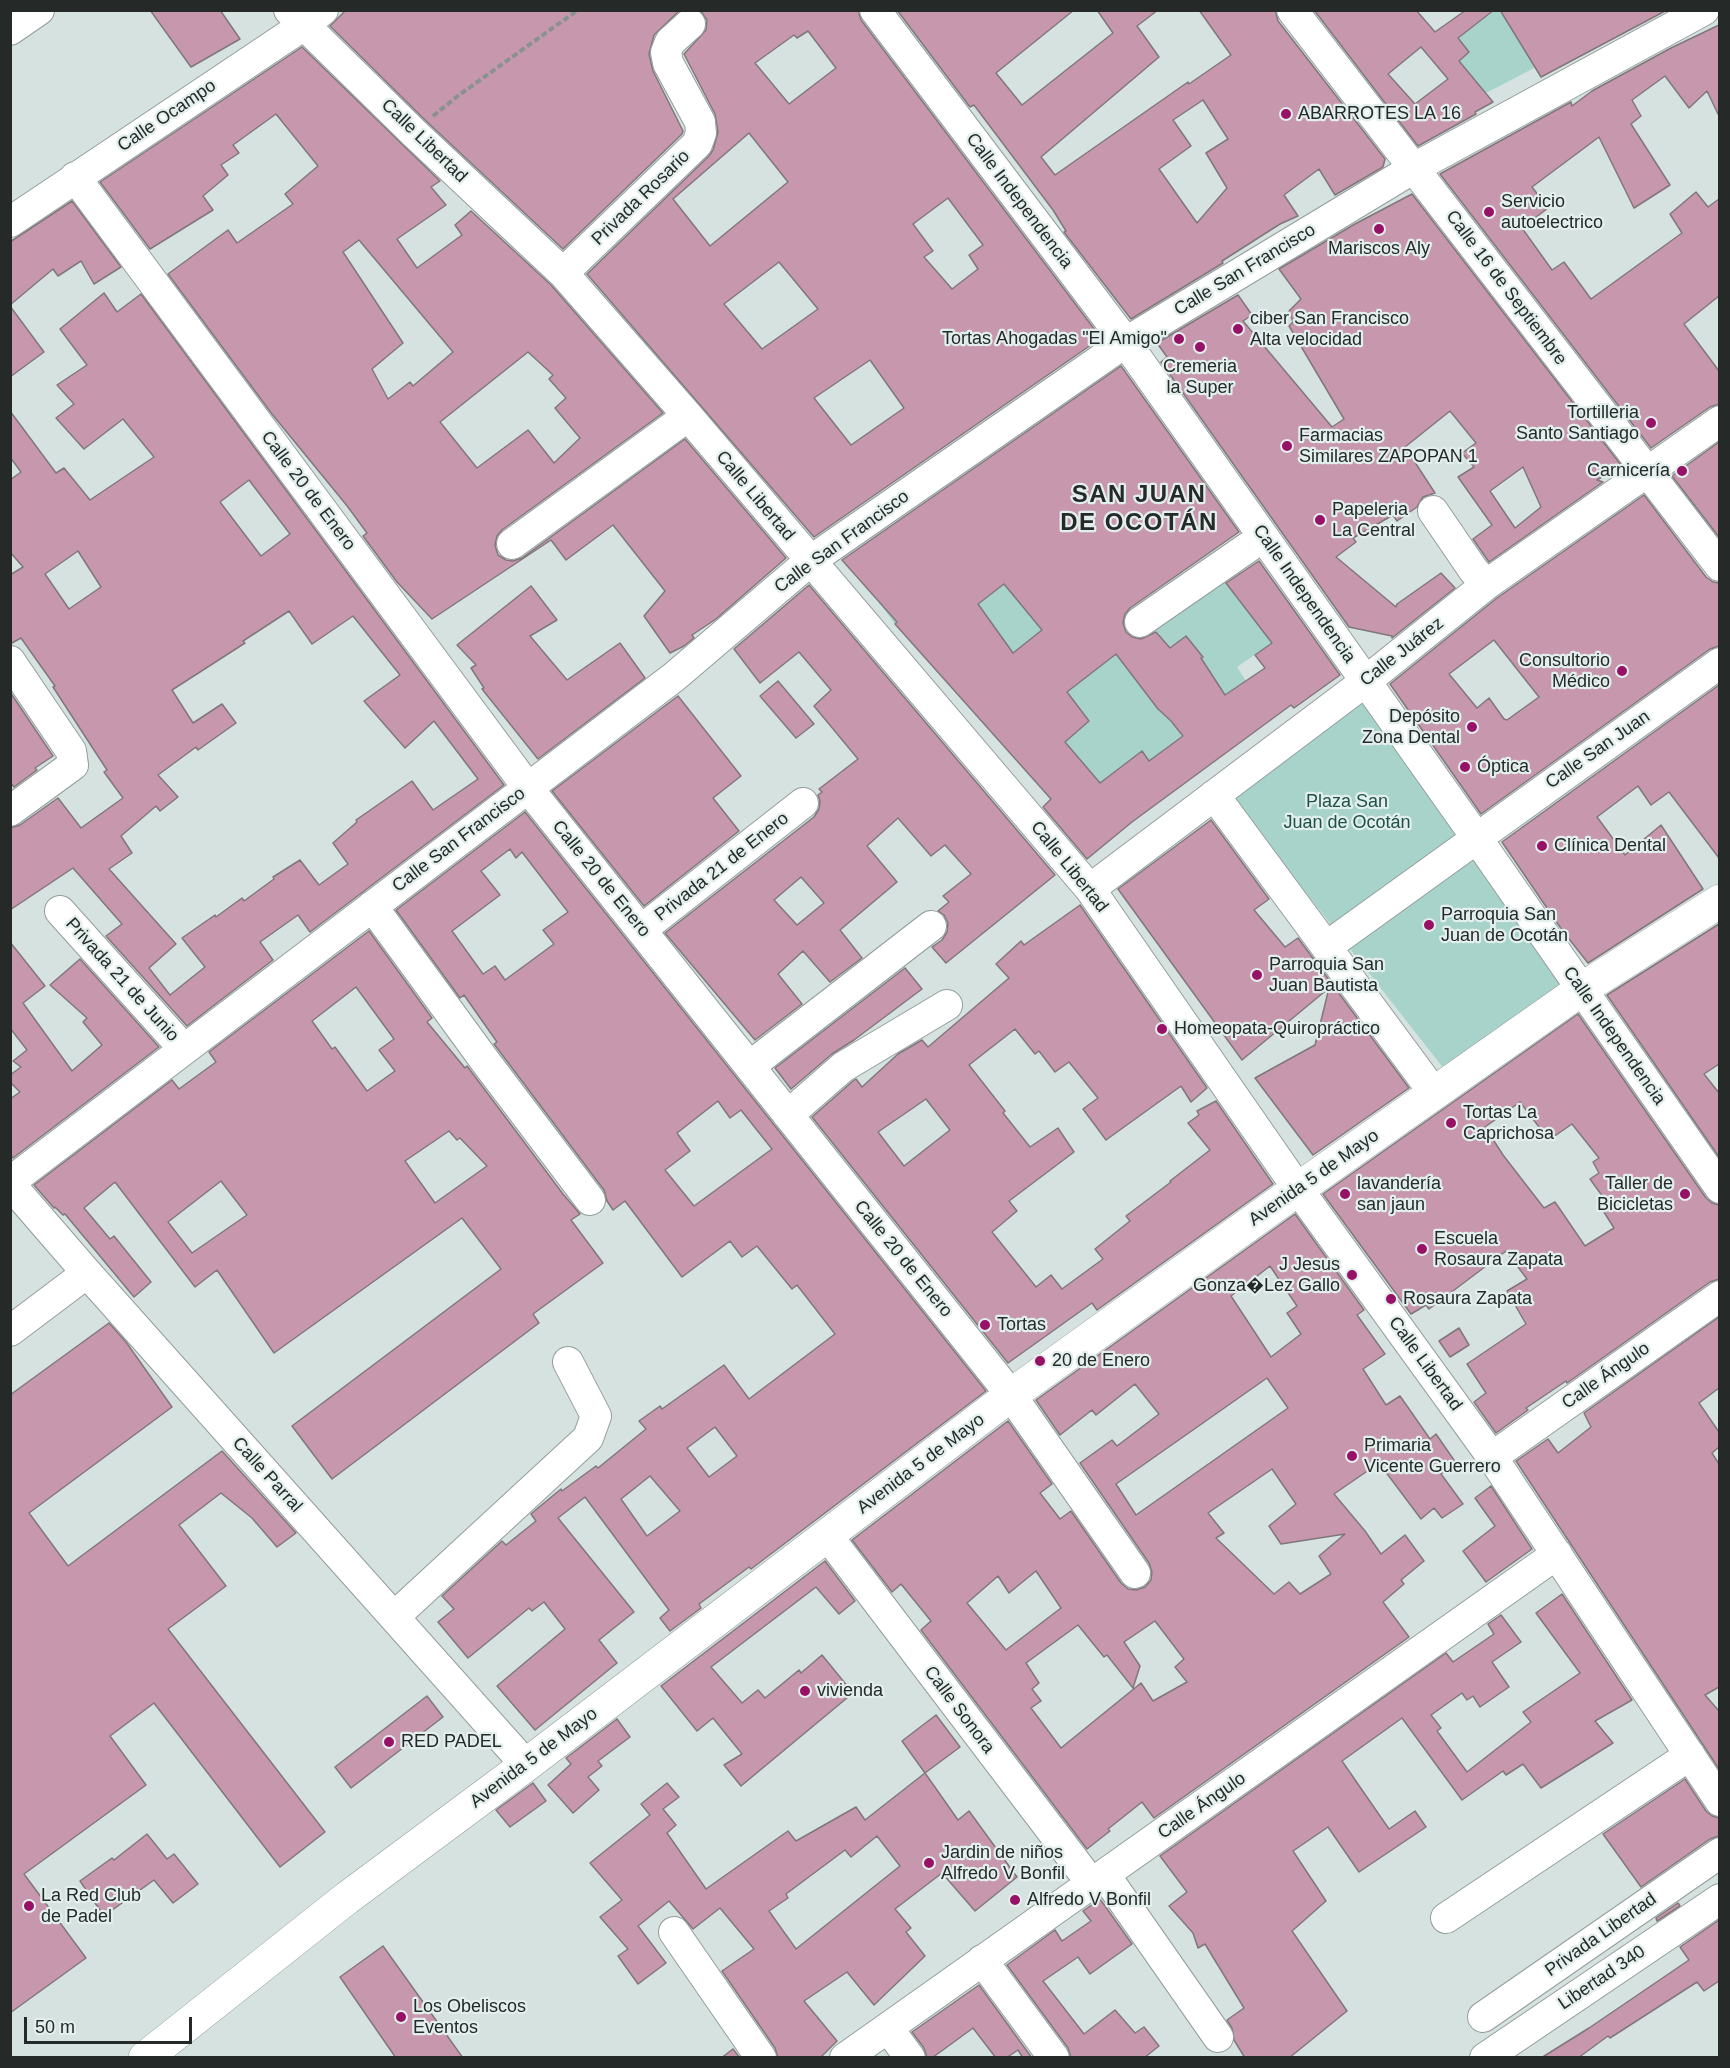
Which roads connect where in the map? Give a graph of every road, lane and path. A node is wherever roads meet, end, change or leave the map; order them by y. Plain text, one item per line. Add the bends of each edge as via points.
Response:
1 (39, 10) edge
2 (578, 10) edge
3 (875, 10) edge
4 (1292, 10) edge
5 (1704, 10) edge
6 (1713, 10) edge
7 (305, 15) edge
8 (1719, 20) edge
9 (690, 24) dead end
10 (10, 30) edge
11 (413, 132) junction
12 (1414, 168) junction
13 (75, 177) junction
14 (10, 222) edge
15 (563, 273) junction
16 (1126, 342) junction
17 (688, 416) junction
18 (1719, 421) edge
19 (1645, 472) junction
20 (1433, 511) dead end
21 (1263, 537) junction
22 (512, 544) dead end
23 (810, 561) junction
24 (1719, 566) edge
25 (1487, 584) junction
26 (1140, 622) dead end
27 (10, 661) edge
28 (1719, 663) edge
29 (1366, 681) junction
30 (528, 788) junction
31 (1214, 795) junction
32 (803, 803) dead end
33 (10, 811) edge
34 (1476, 837) junction
35 (1090, 889) junction
36 (1719, 901) edge
37 (372, 906) junction
38 (60, 911) dead end
39 (931, 926) dead end
40 (641, 930) junction
41 (1326, 947) junction
42 (1582, 989) junction
43 (947, 1005) dead end
44 (184, 1049) junction
45 (750, 1066) junction
46 (1434, 1094) junction
47 (788, 1115) junction
48 (10, 1183) edge
49 (1719, 1188) edge
50 (1298, 1189) junction
51 (590, 1200) dead end
52 (87, 1273) junction
53 (1719, 1296) edge
54 (10, 1331) edge
55 (568, 1362) dead end
56 (1011, 1395) junction
57 (1492, 1457) junction
58 (827, 1535) junction
59 (1557, 1554) junction
60 (1135, 1574) dead end
61 (394, 1617) junction
62 (1690, 1755) junction
63 (526, 1764) junction
64 (1719, 1802) edge
65 (1719, 1853) edge
66 (1098, 1879) junction
67 (1719, 1899) edge
68 (1446, 1918) dead end
69 (674, 1932) dead end
70 (982, 1960) junction
71 (1483, 2017) dead end
72 (888, 2028) junction
73 (1218, 2037) dead end
74 (145, 2058) edge
75 (761, 2058) edge
76 (845, 2058) edge
77 (910, 2058) edge
78 (1054, 2058) edge
79 (1485, 2058) edge

1 - 10 street
2 - 11 path
3 - 16 street, Calle Independencia
4 - 12 street, Calle 16 de Septiembre
5 - 12 street, Calle San Francisco
6 - 8 street
7 - 11 street, Calle Libertad
7 - 13 street, Calle Ocampo
9 - 15 street, Privada Rosario via 670,42 666,52 700,122 697,144
11 - 15 street, Calle Libertad
12 - 16 street, Calle San Francisco
12 - 19 street, Calle 16 de Septiembre
13 - 14 street, Calle Ocampo
13 - 30 street, Calle 20 de Enero
15 - 17 street, Calle Libertad
16 - 21 street, Calle Independencia
16 - 23 street, Calle San Francisco
17 - 22 street
17 - 23 street, Calle Libertad
18 - 19 street, Calle Juárez
19 - 24 street, Calle 16 de Septiembre
19 - 25 street, Calle Juárez
20 - 25 street via 1474,572
21 - 26 street
21 - 29 street, Calle Independencia
23 - 30 street, Calle San Francisco via 674,677
23 - 35 street, Calle Libertad
25 - 29 street, Calle Juárez
27 - 33 street via 71,751 73,765
28 - 34 street, Calle San Juan
29 - 31 street, Calle Juárez
29 - 34 street, Calle Independencia
30 - 37 street, Calle San Francisco
30 - 40 street, Calle 20 de Enero
31 - 35 street, Calle Juárez
31 - 41 street
32 - 40 street, Privada 21 de Enero
34 - 41 street, Calle San Juan
34 - 42 street, Calle Independencia
35 - 50 street, Calle Libertad
36 - 42 main road, Avenida 5 de Mayo
37 - 44 street, Calle San Francisco
37 - 51 street
38 - 44 street, Privada 21 de Junio
39 - 45 street
40 - 45 street, Calle 20 de Enero
41 - 46 street
42 - 46 main road, Avenida 5 de Mayo
42 - 49 street, Calle Independencia
43 - 47 street via 843,1067
44 - 48 street, Calle San Francisco
45 - 47 street, Calle 20 de Enero
46 - 50 main road, Avenida 5 de Mayo
47 - 56 street, Calle 20 de Enero
48 - 52 street, Calle Parral
50 - 56 main road, Avenida 5 de Mayo
50 - 57 street, Calle Libertad
52 - 54 street
52 - 61 street, Calle Parral
53 - 57 street, Calle Ángulo
55 - 61 street via 596,1416 588,1438
56 - 58 main road, Avenida 5 de Mayo
56 - 60 street, Calle 20 de Enero
57 - 59 street, Calle Libertad
58 - 63 main road, Avenida 5 de Mayo
58 - 66 street, Calle Sonora
59 - 62 street, Calle Libertad
59 - 66 street, Calle Ángulo
61 - 63 street, Calle Parral
62 - 64 street, Calle Libertad
62 - 68 street
63 - 74 main road, Avenida 5 de Mayo via 347,1898
65 - 71 street, Privada Libertad
66 - 70 street, Calle Ángulo
66 - 73 street, Calle Sonora
67 - 79 street, Libertad 340
69 - 75 street
70 - 72 street, Calle Ángulo
70 - 78 street
72 - 76 street, Calle Ángulo
72 - 77 street

